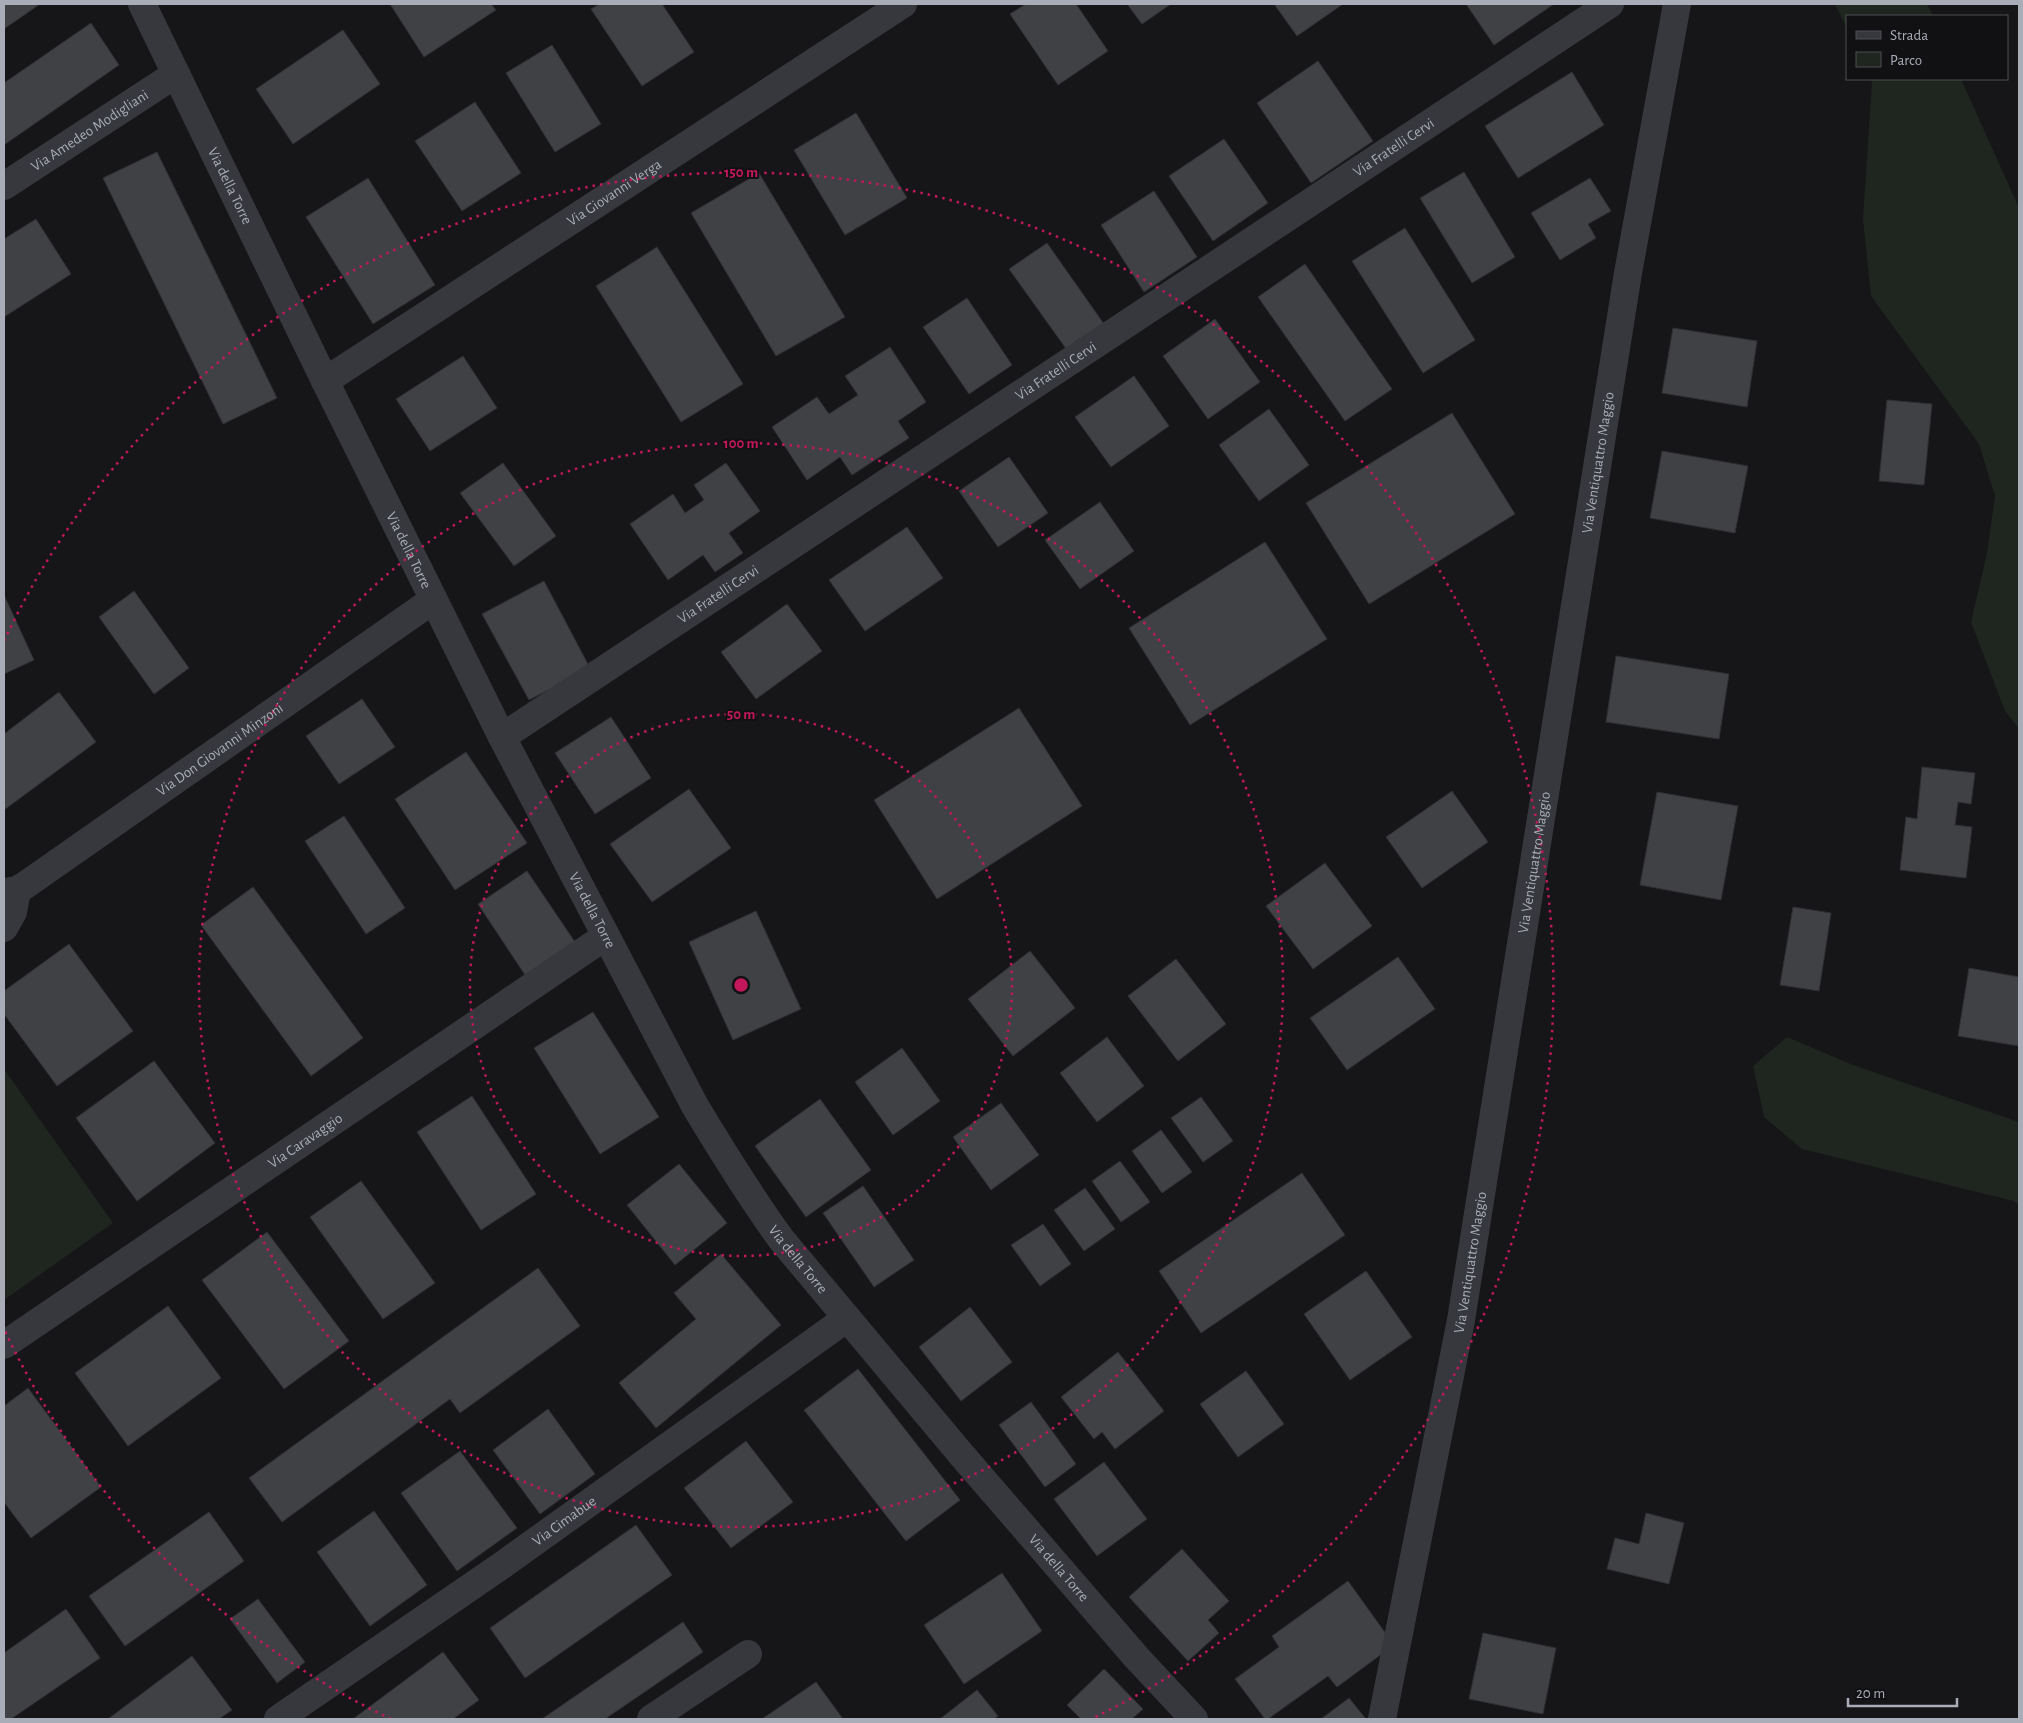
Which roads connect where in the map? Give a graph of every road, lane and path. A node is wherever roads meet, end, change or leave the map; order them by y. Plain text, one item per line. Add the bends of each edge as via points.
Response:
1 (142, 4) edge
2 (903, 4) edge
3 (1610, 4) edge
4 (1677, 4) edge
5 (176, 74) junction
6 (4, 186) edge
7 (325, 381) junction
8 (434, 600) junction
9 (502, 736) junction
10 (10, 891) edge
11 (4, 928) edge
12 (606, 936) junction
13 (847, 1318) junction
14 (4, 1344) edge
15 (748, 1654) dead end
16 (278, 1719) edge
17 (651, 1719) edge
18 (1194, 1719) edge
19 (1382, 1719) edge

1 - 5 street, Via della Torre
2 - 7 street, Via Giovanni Verga
3 - 9 street, Via Fratelli Cervi
4 - 19 street, Via Ventiquattro Maggio via 1627,283 1460,1320
5 - 6 street, Via Amedeo Modigliani
5 - 7 street, Via della Torre
7 - 8 street, Via della Torre
8 - 9 street, Via della Torre
8 - 10 street, Via Don Giovanni Minzoni
9 - 12 street, Via della Torre
10 - 11 street via 13,912
12 - 13 street, Via della Torre via 695,1106 736,1175 781,1239
12 - 14 street, Via Caravaggio
13 - 16 street, Via Cimabue via 501,1566
13 - 18 street, Via della Torre via 1034,1539
15 - 17 street

